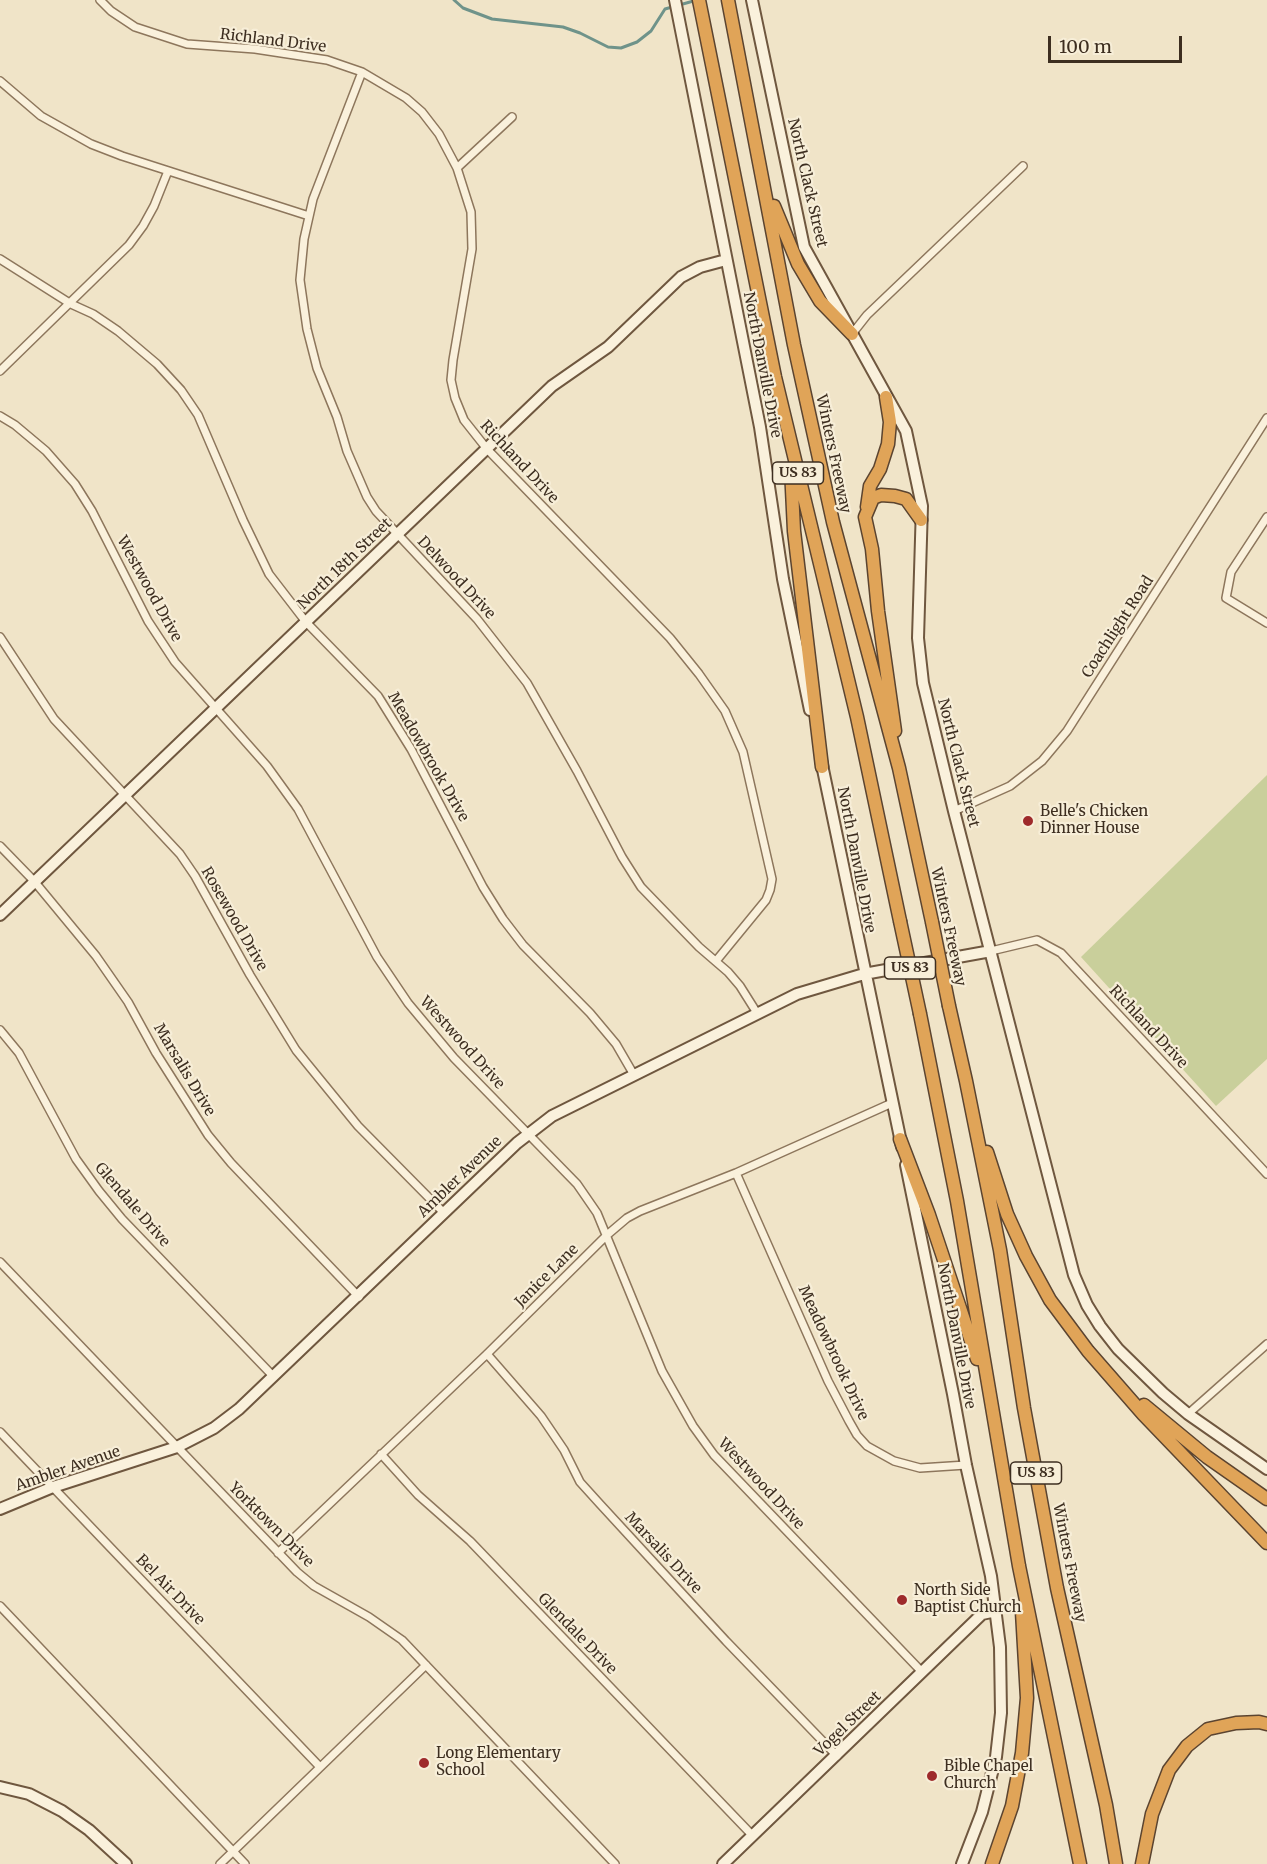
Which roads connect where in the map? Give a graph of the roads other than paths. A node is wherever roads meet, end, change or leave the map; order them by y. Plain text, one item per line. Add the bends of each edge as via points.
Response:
1 (100, 0) edge
2 (675, 0) edge
3 (699, 0) edge
4 (728, 0) edge
5 (752, 0) edge
6 (362, 72) junction
7 (0, 81) edge
8 (512, 117) dead end
9 (760, 163) junction
10 (1023, 165) dead end
11 (457, 168) junction
12 (168, 171) junction
13 (309, 216) junction
14 (0, 259) edge
15 (726, 260) junction
16 (71, 304) junction
17 (852, 334) junction
18 (0, 371) edge
19 (886, 397) junction
20 (0, 416) edge
21 (1267, 418) edge
22 (790, 441) junction
23 (487, 449) junction
24 (865, 517) junction
25 (1267, 517) edge
26 (921, 520) junction
27 (396, 535) junction
28 (306, 622) junction
29 (1267, 623) edge
30 (0, 637) edge
31 (216, 708) junction
32 (822, 768) junction
33 (899, 768) junction
34 (125, 796) junction
35 (954, 811) junction
36 (0, 846) edge
37 (34, 881) junction
38 (0, 915) edge
39 (991, 951) junction
40 (716, 961) junction
41 (864, 974) junction
42 (757, 1013) junction
43 (0, 1030) edge
44 (634, 1075) junction
45 (966, 1081) junction
46 (892, 1104) junction
47 (528, 1133) junction
48 (900, 1139) junction
49 (736, 1173) junction
50 (1267, 1174) edge
51 (444, 1213) junction
52 (607, 1235) junction
53 (0, 1262) edge
54 (358, 1296) junction
55 (1267, 1344) edge
56 (1088, 1351) junction
57 (487, 1354) junction
58 (273, 1376) junction
59 (992, 1411) junction
60 (1188, 1414) junction
61 (0, 1432) edge
62 (177, 1447) junction
63 (381, 1454) junction
64 (966, 1465) junction
65 (1267, 1469) edge
66 (53, 1487) junction
67 (1267, 1498) edge
68 (0, 1509) edge
69 (1267, 1543) edge
70 (278, 1553) junction
71 (1019, 1566) junction
72 (0, 1606) edge
73 (996, 1611) junction
74 (426, 1665) junction
75 (922, 1672) junction
76 (1267, 1724) edge
77 (837, 1756) junction
78 (320, 1767) junction
79 (0, 1787) edge
80 (752, 1835) junction
81 (234, 1852) junction
82 (126, 1864) edge
83 (220, 1864) edge
84 (245, 1864) edge
85 (615, 1864) edge
86 (723, 1864) edge
87 (962, 1864) edge
88 (992, 1864) edge
89 (1080, 1864) edge
90 (1116, 1864) edge
91 (1142, 1864) edge

1 - 6 street, Richland Drive via 135,27 187,44 327,60
2 - 15 main road, North Danville Drive
3 - 22 highway, US 83
4 - 9 highway, Winters Freeway / US 83
5 - 17 main road, North Clack Street via 804,247
6 - 11 street, Richland Drive via 422,112
6 - 13 street, Delwood Drive
7 - 12 street via 40,116 68,132
8 - 11 street
9 - 17 highway via 798,264 820,301
9 - 33 highway, Winters Freeway / US 83 via 833,522
10 - 17 street
11 - 23 street, Richland Drive via 471,213 472,249 451,380 464,420
12 - 13 street
12 - 16 street via 143,226
13 - 27 street, Delwood Drive via 300,280 317,368 367,497
14 - 16 street, Meadowbrook Drive
15 - 23 main road, North 18th Street via 681,277 608,347 552,386
15 - 32 main road, North Danville Drive via 760,427 783,579
16 - 18 street
16 - 28 street, Meadowbrook Drive via 93,314 137,346 181,390 198,415 269,574
17 - 19 main road, North Clack Street
19 - 24 highway via 888,444 870,486
19 - 26 main road, North Clack Street via 906,431 922,506
20 - 31 street, Westwood Drive via 46,451 75,484 148,621 175,662
21 - 35 street, Coachlight Road via 1068,731 1042,761 1010,786
22 - 32 highway via 794,531
22 - 59 highway, US 83, bridge via 857,717 920,1014 957,1201
23 - 27 main road, North 18th Street
23 - 40 street, Richland Drive via 670,638 709,687 733,727 748,771 772,879 765,900
24 - 26 highway via 873,498 888,495 906,500
24 - 33 highway
25 - 29 street via 1231,572 1226,598
26 - 35 main road, North Clack Street via 919,649 923,683
27 - 28 main road, North 18th Street
27 - 40 street, Delwood Drive via 477,619 527,683 641,886
28 - 31 main road, North 18th Street
28 - 44 street, Meadowbrook Drive via 378,696 503,919 590,1013 616,1044
30 - 34 street, Rosewood Drive via 54,719
31 - 34 main road, North 18th Street
31 - 47 street, Westwood Drive via 267,766 298,809 377,957 408,1003 454,1058
32 - 41 main road, North Danville Drive
33 - 45 highway, Winters Freeway / US 83, bridge
34 - 37 main road, North 18th Street
34 - 51 street, Rosewood Drive via 180,854 195,876 296,1050 358,1126
35 - 39 main road, North Clack Street
36 - 37 street, Marsalis Drive
37 - 38 main road, North 18th Street
37 - 54 street, Marsalis Drive via 90,947 128,1002 208,1135
39 - 41 main road, Ambler Avenue
39 - 50 street, Richland Drive via 1037,940 1061,953
39 - 60 main road, North Clack Street via 1074,1275 1087,1305 1112,1341
40 - 42 street, Delwood Drive via 740,986
41 - 42 main road, Ambler Avenue via 797,994
41 - 46 main road, North Danville Drive
42 - 44 main road, Ambler Avenue
43 - 58 street, Glendale Drive via 18,1053 76,1159 99,1191
44 - 47 main road, Ambler Avenue via 552,1116
45 - 56 highway via 1007,1214 1050,1300
45 - 90 highway, Winters Freeway / US 83 via 1000,1250 1057,1588
46 - 48 main road, North Danville Drive
46 - 49 street, Janice Lane
47 - 51 main road, Ambler Avenue
47 - 52 street, Westwood Drive via 577,1185
48 - 59 highway via 929,1215
48 - 64 main road, North Danville Drive
49 - 52 street, Janice Lane via 640,1211
49 - 64 street, Meadowbrook Drive via 828,1381 857,1435 879,1455 894,1461 920,1468
51 - 54 main road, Ambler Avenue
52 - 57 street, Janice Lane
52 - 75 street, Westwood Drive via 662,1371 693,1426 714,1455
53 - 62 street, Yorktown Drive
54 - 58 main road, Ambler Avenue
55 - 60 street
56 - 67 highway via 1154,1414
56 - 69 highway
57 - 63 street, Janice Lane
57 - 77 street, Marsalis Drive via 541,1416 580,1482
58 - 62 main road, Ambler Avenue via 214,1428
59 - 71 highway, US 83
60 - 65 main road, North Clack Street
61 - 66 street, Bel Air Drive
62 - 66 main road, Ambler Avenue
62 - 70 street, Yorktown Drive
63 - 70 street, Janice Lane
63 - 80 street, Glendale Drive via 418,1495 470,1541
64 - 73 main road, North Danville Drive
66 - 68 main road, Ambler Avenue
66 - 78 street, Bel Air Drive
70 - 74 street, Yorktown Drive via 314,1586 402,1640
71 - 88 highway via 1026,1709 1012,1806
71 - 89 highway, US 83
72 - 81 street
73 - 75 main road, Vogel Street via 982,1614
73 - 87 main road, North Danville Drive via 1002,1673 996,1757 982,1812
74 - 78 street
74 - 85 street, Yorktown Drive
75 - 77 main road, Vogel Street
76 - 91 highway via 1236,1723 1208,1729 1187,1746 1169,1770 1152,1814
77 - 80 main road, Vogel Street
78 - 81 street
79 - 82 main road via 29,1794 62,1811
80 - 86 main road, Vogel Street
81 - 83 street
81 - 84 street

